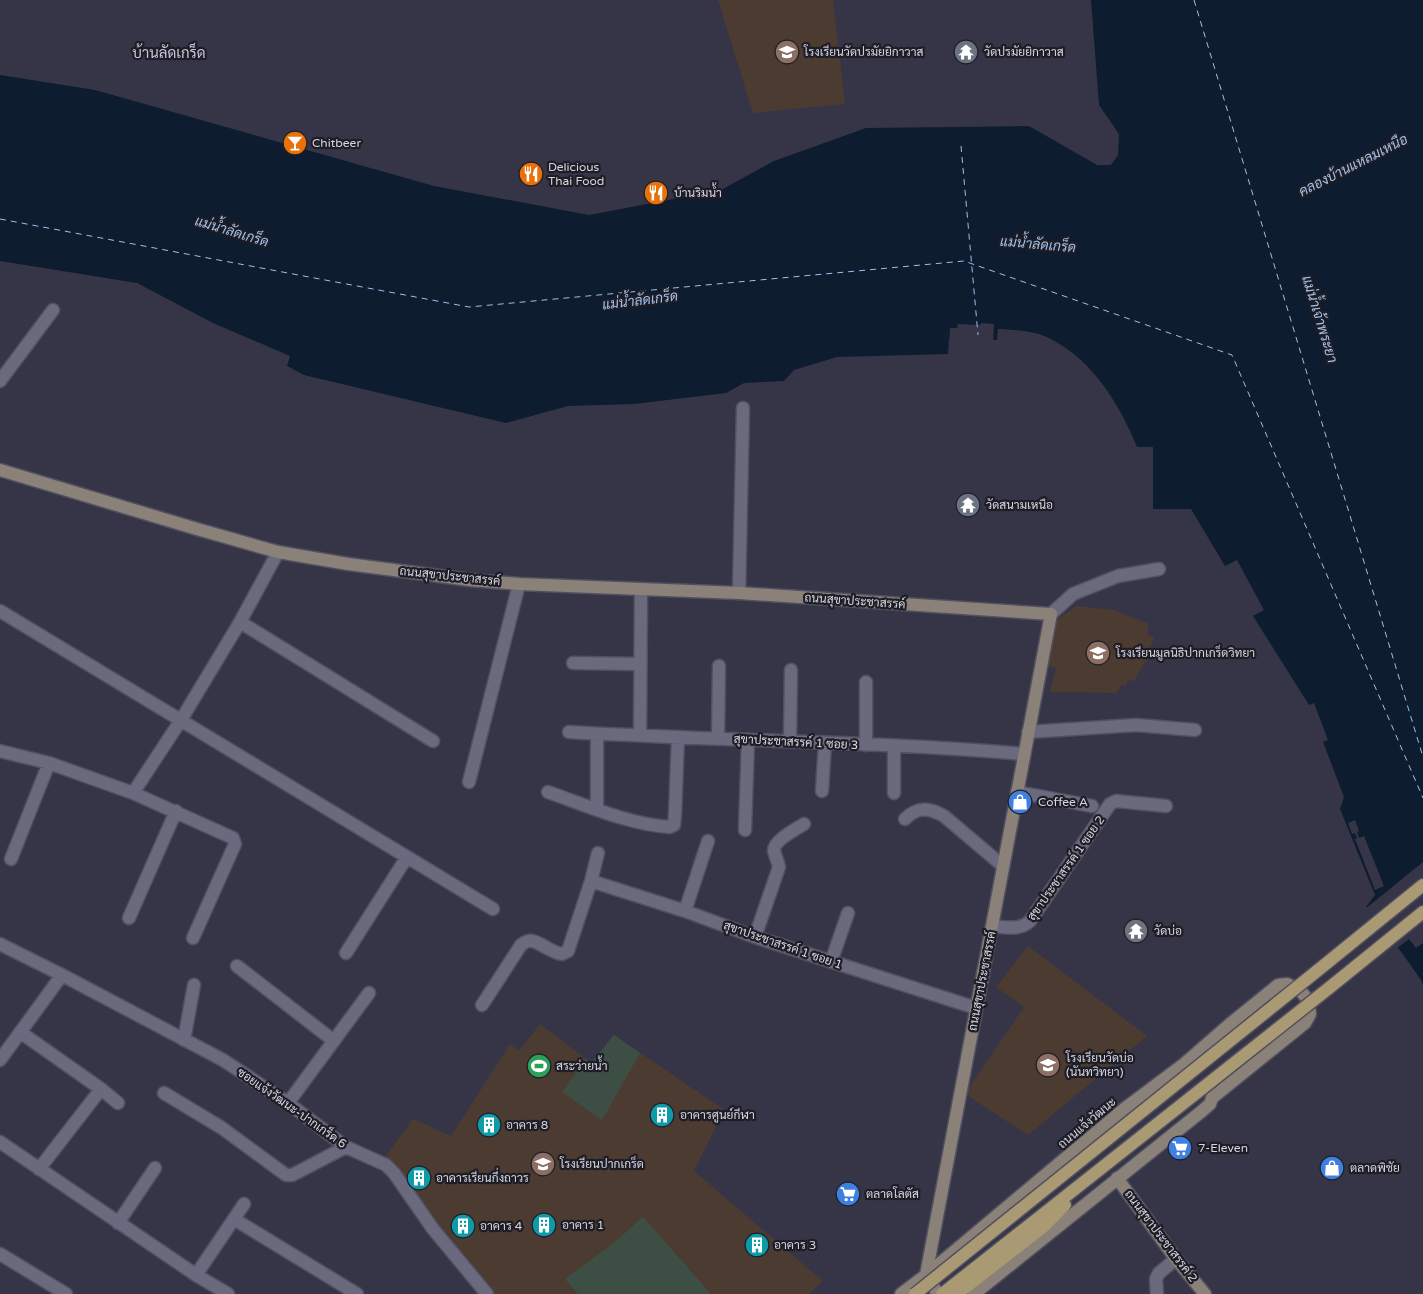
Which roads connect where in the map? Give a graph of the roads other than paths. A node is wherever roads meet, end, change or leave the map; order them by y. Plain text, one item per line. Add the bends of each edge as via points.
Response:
1 (53, 310) dead end
2 (0, 380) edge
3 (743, 408) dead end
4 (0, 470) edge
5 (278, 552) junction
6 (1159, 569) dead end
7 (519, 584) junction
8 (641, 590) junction
9 (739, 593) junction
10 (0, 611) edge
11 (1051, 614) junction
12 (240, 622) junction
13 (573, 663) dead end
14 (640, 664) junction
15 (719, 666) dead end
16 (791, 670) dead end
17 (866, 682) dead end
18 (181, 720) junction
19 (1195, 730) dead end
20 (569, 732) dead end
21 (1028, 732) junction
22 (597, 734) junction
23 (640, 735) junction
24 (678, 737) junction
25 (718, 738) junction
26 (748, 740) junction
27 (790, 740) junction
28 (433, 741) dead end
29 (825, 743) junction
30 (866, 745) junction
31 (894, 746) junction
32 (0, 751) edge
33 (1024, 754) junction
34 (49, 763) junction
35 (469, 782) dead end
36 (822, 791) dead end
37 (548, 792) dead end
38 (1017, 792) junction
39 (133, 793) junction
40 (894, 793) dead end
41 (1092, 806) dead end
42 (1166, 806) dead end
43 (597, 809) junction
44 (176, 811) junction
45 (906, 819) dead end
46 (804, 824) dead end
47 (745, 830) dead end
48 (708, 841) dead end
49 (598, 853) dead end
50 (407, 857) junction
51 (11, 859) dead end
52 (1003, 866) junction
53 (591, 881) junction
54 (1423, 885) edge
55 (493, 909) dead end
56 (685, 911) junction
57 (1423, 912) edge
58 (848, 913) dead end
59 (129, 918) dead end
60 (992, 926) junction
61 (755, 937) junction
62 (193, 938) dead end
63 (0, 944) edge
64 (346, 953) dead end
65 (831, 962) junction
66 (237, 966) dead end
67 (62, 974) junction
68 (194, 984) dead end
69 (369, 993) dead end
70 (482, 1005) dead end
71 (976, 1008) junction
72 (20, 1032) junction
73 (184, 1040) junction
74 (334, 1040) junction
75 (0, 1060) edge
76 (1184, 1064) junction
77 (102, 1089) junction
78 (164, 1093) dead end
79 (1212, 1098) junction
80 (118, 1103) dead end
81 (288, 1103) junction
82 (0, 1142) edge
83 (346, 1147) junction
84 (39, 1168) junction
85 (154, 1168) dead end
86 (1100, 1169) junction
87 (1117, 1178) junction
88 (244, 1204) dead end
89 (234, 1219) junction
90 (118, 1222) junction
91 (1, 1259) edge
92 (1176, 1259) junction
93 (926, 1275) junction
94 (196, 1276) junction
95 (66, 1294) edge
96 (228, 1294) edge
97 (358, 1294) edge
98 (486, 1294) edge
99 (901, 1294) edge
100 (915, 1294) edge
101 (938, 1294) edge
102 (942, 1294) edge
103 (957, 1294) edge
104 (974, 1294) edge
105 (1158, 1294) edge
106 (1205, 1294) edge

1 - 2 street
3 - 9 street
4 - 5 street, ถนนสุขาประชาสรรค์
5 - 7 street, ถนนสุขาประชาสรรค์ via 348,564
5 - 12 street
6 - 11 street via 1118,576 1073,594
7 - 8 street, ถนนสุขาประชาสรรค์
7 - 35 street
8 - 9 street, ถนนสุขาประชาสรรค์
8 - 14 street
9 - 11 street, ถนนสุขาประชาสรรค์
10 - 18 street
11 - 21 street, ถนนสุขาประชาสรรค์
12 - 18 street
12 - 28 street
13 - 14 street
14 - 23 street
15 - 25 street
16 - 27 street
17 - 30 street
18 - 39 street
18 - 50 street
19 - 21 street via 1136,725
20 - 22 street, สุขาประชาสรรค์ 1 ซอย 3
21 - 33 street, ถนนสุขาประชาสรรค์
22 - 23 street, สุขาประชาสรรค์ 1 ซอย 3
22 - 43 street
23 - 24 street, สุขาประชาสรรค์ 1 ซอย 3
24 - 25 street, สุขาประชาสรรค์ 1 ซอย 3
24 - 43 street via 674,825 670,828 642,823
25 - 26 street, สุขาประชาสรรค์ 1 ซอย 3
26 - 27 street, สุขาประชาสรรค์ 1 ซอย 3
26 - 47 street
27 - 29 street, สุขาประชาสรรค์ 1 ซอย 3
29 - 30 street, สุขาประชาสรรค์ 1 ซอย 3
29 - 36 street
30 - 31 street, สุขาประชาสรรค์ 1 ซอย 3
31 - 33 street, สุขาประชาสรรค์ 1 ซอย 3
31 - 40 street
32 - 34 street
33 - 38 street, ถนนสุขาประชาสรรค์
34 - 39 street
34 - 51 street
37 - 43 street
38 - 41 street
38 - 52 street, ถนนสุขาประชาสรรค์
39 - 44 street
42 - 60 street, สุขาประชาสรรค์ 1 ซอย 2 via 1116,801 1110,804 1030,921 1024,927
44 - 59 street
44 - 62 street via 235,840
45 - 52 street via 921,809 933,810
46 - 61 street via 775,845 779,867
48 - 56 street
49 - 53 street
50 - 55 street
50 - 64 street
52 - 60 street, ถนนสุขาประชาสรรค์
53 - 56 street, สุขาประชาสรรค์ 1 ซอย 1
53 - 70 street via 568,950 562,954 554,953 532,940 526,941
54 - 100 main road, ถนนแจ้งวัฒนะ, bridge
56 - 61 street, สุขาประชาสรรค์ 1 ซอย 1
57 - 86 main road, bridge
58 - 65 street
60 - 71 street, ถนนสุขาประชาสรรค์
61 - 65 street, สุขาประชาสรรค์ 1 ซอย 1
63 - 67 street, ซอยแจ้งวัฒนะ-ปากเกร็ด 6
65 - 71 street, สุขาประชาสรรค์ 1 ซอย 1
66 - 74 street
67 - 72 street
67 - 73 street, ซอยแจ้งวัฒนะ-ปากเกร็ด 6
68 - 73 street
69 - 74 street
71 - 93 street, ถนนสุขาประชาสรรค์
72 - 75 street
72 - 77 street
73 - 81 street, ซอยแจ้งวัฒนะ-ปากเกร็ด 6 via 223,1060
74 - 81 street
76 - 79 street via 1197,1073
76 - 79 street, ถนนแจ้งวัฒนะ via 1278,985 1288,984 1300,990 1308,1000 1310,1014 1305,1024
76 - 93 street, ถนนแจ้งวัฒนะ via 1124,1109
77 - 80 street
77 - 84 street
78 - 83 street via 222,1128 286,1175
79 - 87 street, ถนนแจ้งวัฒนะ via 1206,1108
81 - 83 street, ซอยแจ้งวัฒนะ-ปากเกร็ด 6
82 - 84 street
83 - 98 street, ซอยแจ้งวัฒนะ-ปากเกร็ด 6 via 386,1165 394,1173 433,1229
84 - 90 street
85 - 90 street
86 - 102 main road
86 - 103 main road via 1043,1227
87 - 92 street, ถนนสุขาประชาสรรค์ 2
87 - 104 street, ถนนแจ้งวัฒนะ
88 - 89 street
89 - 94 street
89 - 97 street
90 - 94 street
91 - 95 street
92 - 105 street via 1159,1273 1156,1279
92 - 106 street, ถนนสุขาประชาสรรค์ 2
93 - 99 street, ถนนแจ้งวัฒนะ
93 - 101 street
94 - 96 street

